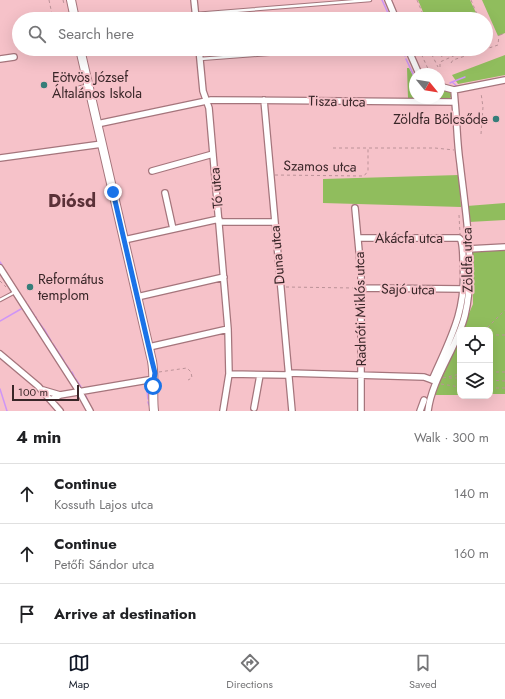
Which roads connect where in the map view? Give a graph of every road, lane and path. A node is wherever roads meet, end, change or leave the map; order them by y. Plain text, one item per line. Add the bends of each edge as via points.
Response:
1 (49, 0) edge
2 (63, 0) edge
3 (194, 0) edge
4 (370, 0) edge
5 (388, 0) edge
6 (417, 0) edge
7 (471, 0) edge
8 (67, 2) edge
9 (52, 12) edge
10 (71, 12) edge
11 (195, 12) edge
12 (247, 12) edge
13 (393, 12) edge
14 (422, 12) edge
15 (476, 12) edge
16 (505, 33) edge
17 (493, 47) edge
18 (82, 56) edge
19 (200, 56) edge
20 (239, 56) edge
21 (411, 56) edge
22 (422, 56) edge
23 (433, 56) edge
24 (441, 56) edge
25 (452, 56) edge
26 (465, 56) edge
27 (14, 57) dead end
28 (0, 59) edge
29 (200, 59) junction
30 (443, 60) junction
31 (451, 63) dead end
32 (416, 68) edge
33 (427, 68) edge
34 (118, 80) dead end
35 (505, 80) edge
36 (111, 82) dead end
37 (89, 86) junction
38 (78, 88) dead end
39 (445, 88) edge
40 (454, 90) junction
41 (481, 94) dead end
42 (264, 100) junction
43 (207, 101) junction
44 (455, 102) junction
45 (97, 124) junction
46 (481, 134) dead end
47 (102, 144) junction
48 (333, 148) dead end
49 (368, 148) junction
50 (459, 151) junction
51 (213, 154) junction
52 (0, 158) edge
53 (152, 171) dead end
54 (270, 175) junction
55 (165, 193) dead end
56 (355, 208) dead end
57 (459, 215) dead end
58 (219, 220) junction
59 (274, 222) junction
60 (173, 229) junction
61 (358, 238) junction
62 (459, 238) junction
63 (124, 240) junction
64 (505, 247) edge
65 (468, 249) junction
66 (0, 268) edge
67 (224, 277) junction
68 (0, 281) edge
69 (6, 286) dead end
70 (280, 287) junction
71 (361, 288) junction
72 (464, 289) junction
73 (15, 291) junction
74 (137, 297) junction
75 (0, 300) edge
76 (505, 310) edge
77 (488, 327) edge
78 (228, 329) junction
79 (493, 335) edge
80 (505, 335) edge
81 (149, 347) junction
82 (0, 354) edge
83 (493, 372) edge
84 (505, 372) edge
85 (229, 374) junction
86 (288, 374) junction
87 (360, 374) junction
88 (260, 375) junction
89 (457, 375) edge
90 (154, 376) junction
91 (446, 378) junction
92 (457, 378) edge
93 (188, 380) dead end
94 (493, 380) edge
95 (505, 380) edge
96 (436, 381) junction
97 (457, 386) edge
98 (493, 388) edge
99 (505, 388) edge
100 (42, 390) junction
101 (79, 391) junction
102 (60, 395) junction
103 (51, 400) junction
104 (424, 400) dead end
105 (254, 408) dead end
106 (60, 411) edge
107 (90, 411) edge
108 (154, 411) edge
109 (223, 411) edge
110 (292, 411) edge
111 (361, 411) edge
112 (420, 411) edge
113 (428, 411) edge

1 - 9 path
2 - 8 path
3 - 11 street
4 - 12 lane
5 - 13 street
6 - 14 path
7 - 15 path
8 - 10 street
16 - 17 path via 499,35 498,45
18 - 37 street
19 - 29 street, Tó utca
20 - 29 lane
21 - 32 street
22 - 33 path
23 - 30 path via 439,67
24 - 30 path
25 - 30 path
26 - 31 path
27 - 28 street
29 - 43 street, Tó utca via 203,91
34 - 36 path
35 - 40 street
37 - 38 lane
37 - 45 street
39 - 40 street
40 - 44 street
41 - 46 path
42 - 43 street, Tisza utca
42 - 44 street, Tisza utca
42 - 54 street, Duna utca
43 - 45 street, Tisza utca
43 - 51 street, Tó utca
44 - 50 street, Zöldfa utca
45 - 47 street
47 - 52 street
47 - 63 street
48 - 49 path, Szamos utca
49 - 50 path, Szamos utca via 435,148
49 - 54 path, Szamos utca via 368,171 364,176
50 - 65 street, Zöldfa utca
51 - 53 street
51 - 58 street, Tó utca
54 - 59 street, Duna utca
55 - 60 street
56 - 61 street, Radnóti Miklós utca
57 - 62 path
58 - 59 street
58 - 60 street
58 - 67 street, Tó utca
59 - 70 street, Duna utca
60 - 63 street
61 - 62 street, Akácfa utca
61 - 71 street, Radnóti Miklós utca
62 - 72 street, Zöldfa utca
63 - 74 street
64 - 65 street
65 - 96 street, Zöldfa utca via 470,280 465,314
66 - 73 street
67 - 74 street
67 - 78 street, Tó utca
68 - 69 path
70 - 71 path, Sajó utca
70 - 86 street, Duna utca
71 - 72 street, Sajó utca
71 - 87 street, Radnóti Miklós utca
72 - 96 street, Zöldfa utca via 462,307
73 - 75 lane
73 - 101 street
74 - 81 street
76 - 77 path
78 - 81 street
78 - 85 street, Tó utca
79 - 80 path
81 - 90 street
82 - 100 street
83 - 84 path
85 - 88 street
85 - 109 street, Tó utca
86 - 87 street
86 - 88 street
86 - 110 street, Duna utca
87 - 96 street via 424,377
87 - 111 street, Radnóti Miklós utca
88 - 105 street
89 - 91 path
90 - 93 path via 187,368 192,378
90 - 101 street
90 - 108 street
91 - 92 path
91 - 96 path
94 - 95 path
96 - 97 path
96 - 113 street, Zöldfa utca via 430,395
98 - 99 path
100 - 102 street
100 - 103 street
101 - 102 street
101 - 107 street
102 - 103 street
103 - 106 street
104 - 112 street

